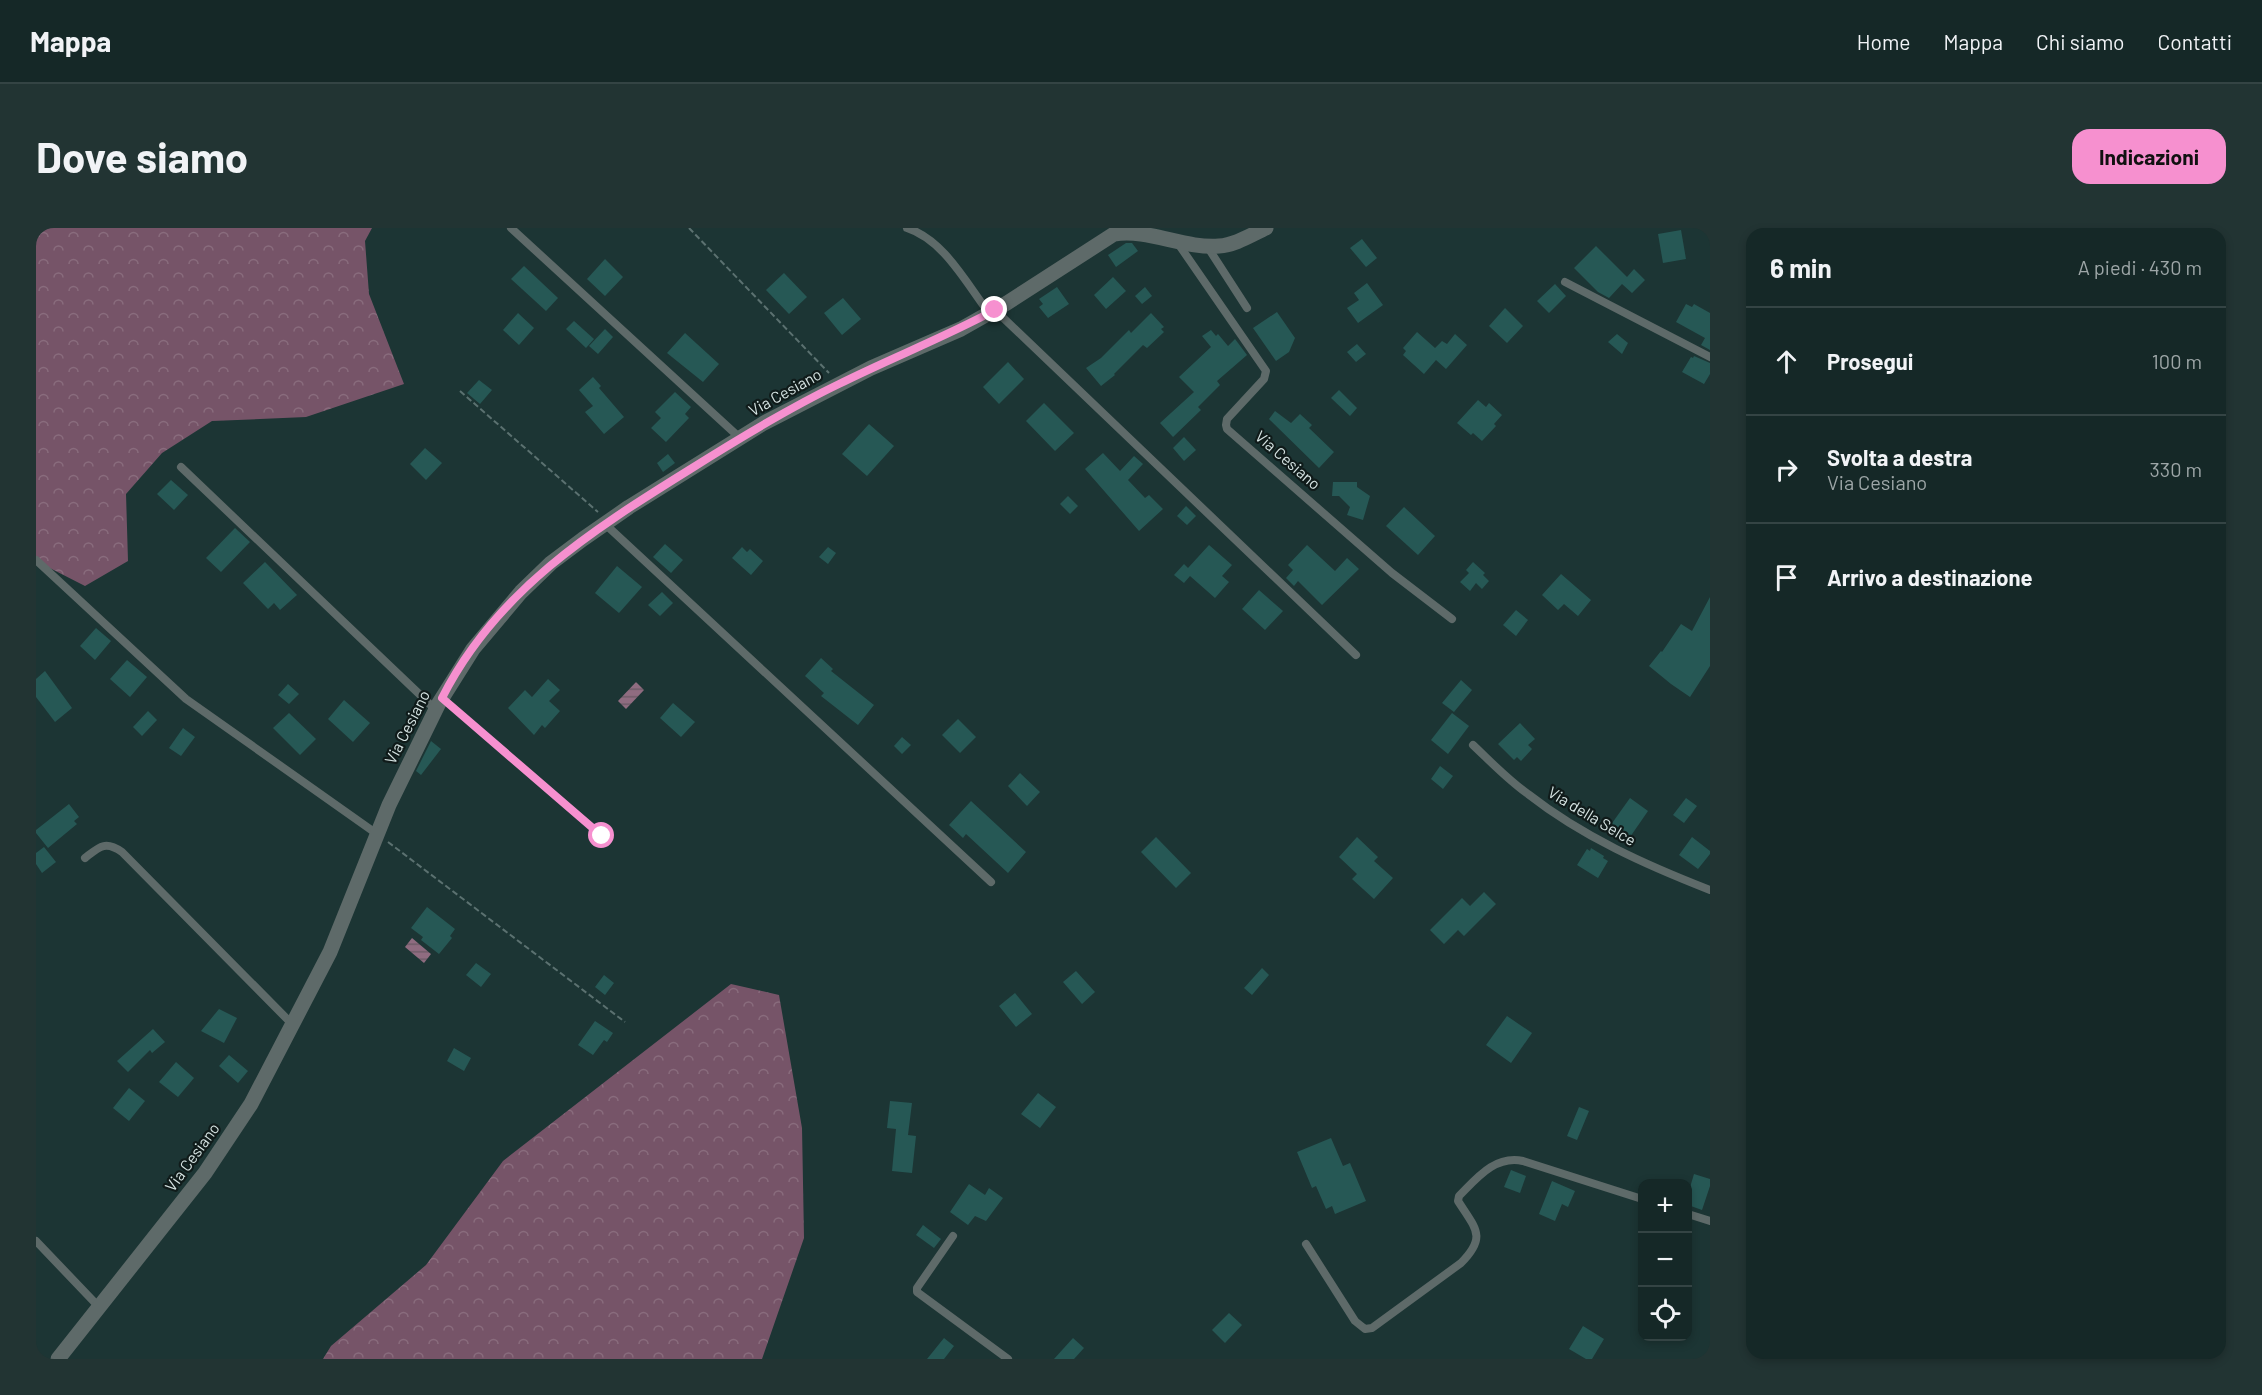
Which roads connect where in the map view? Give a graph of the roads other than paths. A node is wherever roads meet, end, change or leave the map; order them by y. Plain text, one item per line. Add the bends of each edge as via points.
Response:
1 (511, 228) edge
2 (907, 228) edge
3 (1266, 228) edge
4 (1176, 239) junction
5 (1207, 246) junction
6 (1565, 282) dead end
7 (1247, 308) dead end
8 (992, 312) junction
9 (1710, 357) edge
10 (740, 438) junction
11 (181, 467) dead end
12 (607, 522) junction
13 (36, 560) edge
14 (1452, 619) dead end
15 (1356, 656) dead end
16 (439, 704) junction
17 (1473, 745) dead end
18 (377, 834) junction
19 (85, 858) dead end
20 (991, 882) dead end
21 (1710, 890) edge
22 (293, 1024) junction
23 (1638, 1198) edge
24 (1692, 1215) edge
25 (1710, 1221) edge
26 (953, 1236) dead end
27 (36, 1241) edge
28 (1306, 1244) dead end
29 (99, 1307) junction
30 (58, 1359) edge
31 (1008, 1359) edge

1 - 10 lane
2 - 8 lane via 935,244
3 - 5 street, Via Cesiano via 1230,244
4 - 5 street, Via Cesiano
4 - 8 street, Via Cesiano via 1140,232 1118,233
4 - 14 lane, Via Cesiano via 1266,371 1264,379 1227,419 1227,429 1392,573
5 - 7 lane
6 - 9 lane
8 - 10 street, Via Cesiano via 839,383
8 - 15 lane
10 - 12 street, Via Cesiano
11 - 16 lane
12 - 16 street, Via Cesiano via 550,563 515,598 468,656
12 - 20 lane
13 - 18 lane via 186,699
16 - 18 street, Via Cesiano
17 - 21 lane, Via della Selce via 1527,794 1586,833 1630,857
18 - 22 street, Via Cesiano via 336,938
19 - 22 lane via 105,845 113,845 122,852
22 - 29 street, Via Cesiano via 224,1147
23 - 28 lane via 1523,1161 1499,1161 1459,1196 1476,1233 1478,1242 1472,1252 1372,1328 1365,1329 1355,1321
24 - 25 lane
26 - 31 lane via 917,1292
27 - 29 lane
29 - 30 street, Via Cesiano

